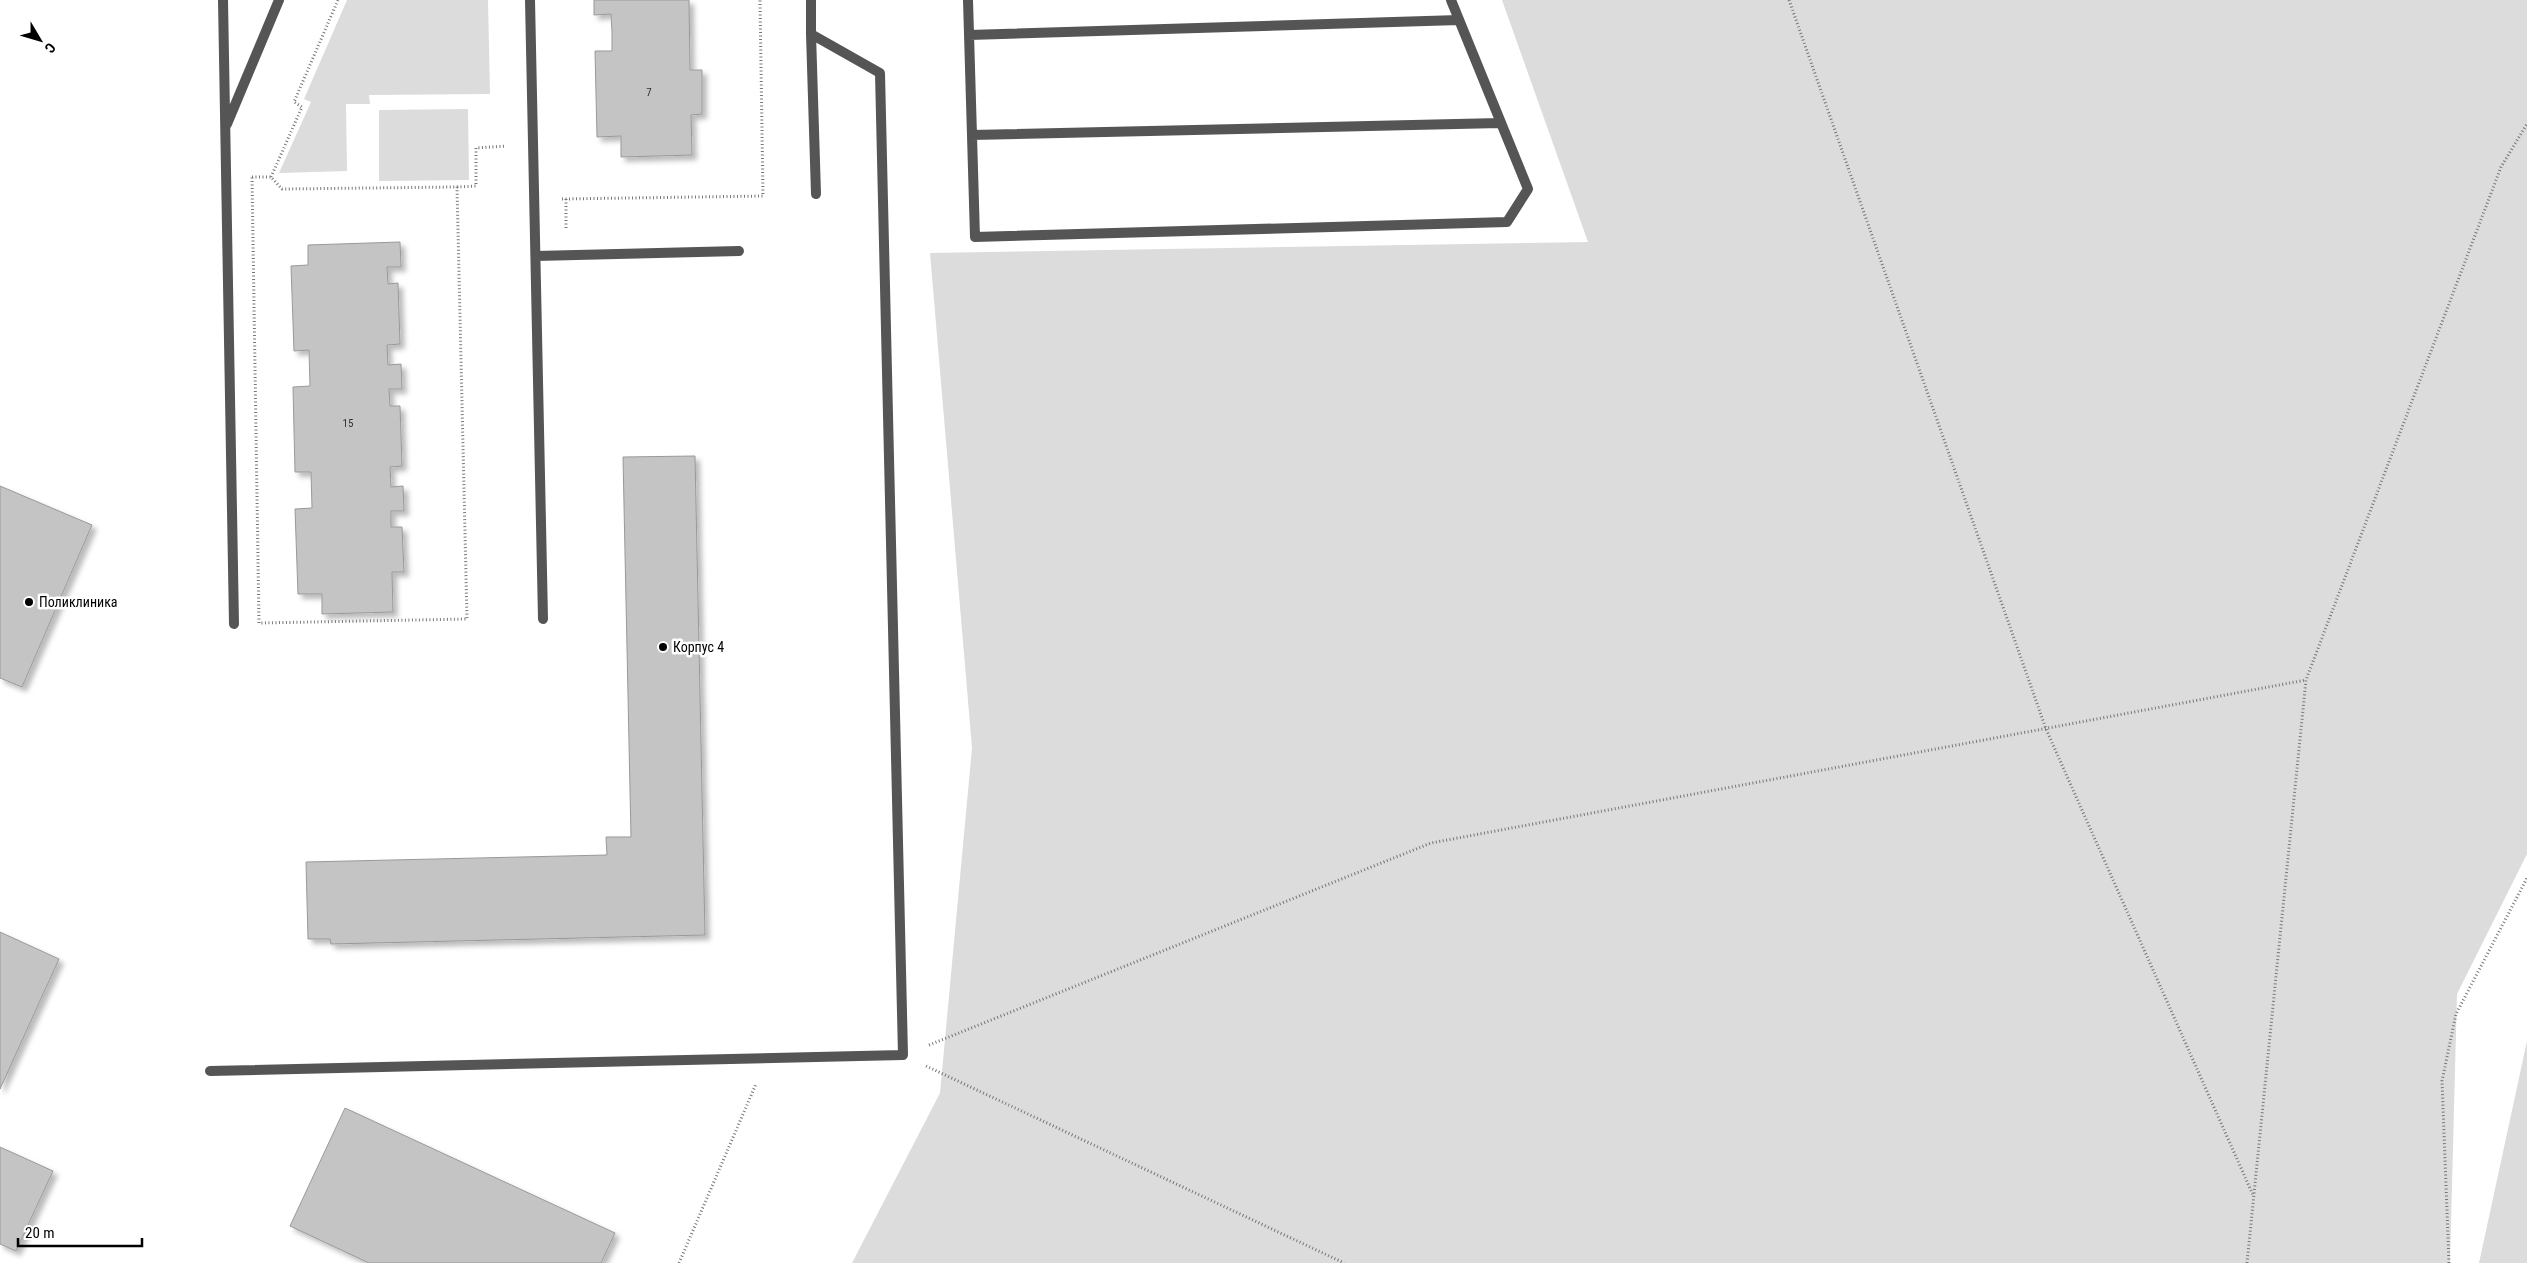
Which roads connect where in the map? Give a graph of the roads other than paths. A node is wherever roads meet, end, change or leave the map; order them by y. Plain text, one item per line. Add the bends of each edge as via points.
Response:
1 (223, 0) edge
2 (279, 0) edge
3 (530, 0) edge
4 (811, 0) edge
5 (968, 0) edge
6 (1451, 0) edge
7 (1459, 20) junction
8 (812, 34) junction
9 (969, 35) junction
10 (1500, 123) junction
11 (226, 127) junction
12 (972, 135) junction
13 (816, 194) dead end
14 (739, 251) dead end
15 (536, 256) junction
16 (543, 619) dead end
17 (234, 624) dead end
18 (210, 1071) dead end

1 - 11 lane
2 - 11 lane
3 - 15 lane
4 - 8 lane
5 - 9 lane
6 - 7 lane
7 - 9 lane
7 - 10 lane
8 - 13 lane
8 - 18 lane via 880,73 903,1055
9 - 12 lane
10 - 12 lane
10 - 12 lane via 1528,189 1507,222 974,236
11 - 17 lane
14 - 15 lane
15 - 16 lane

